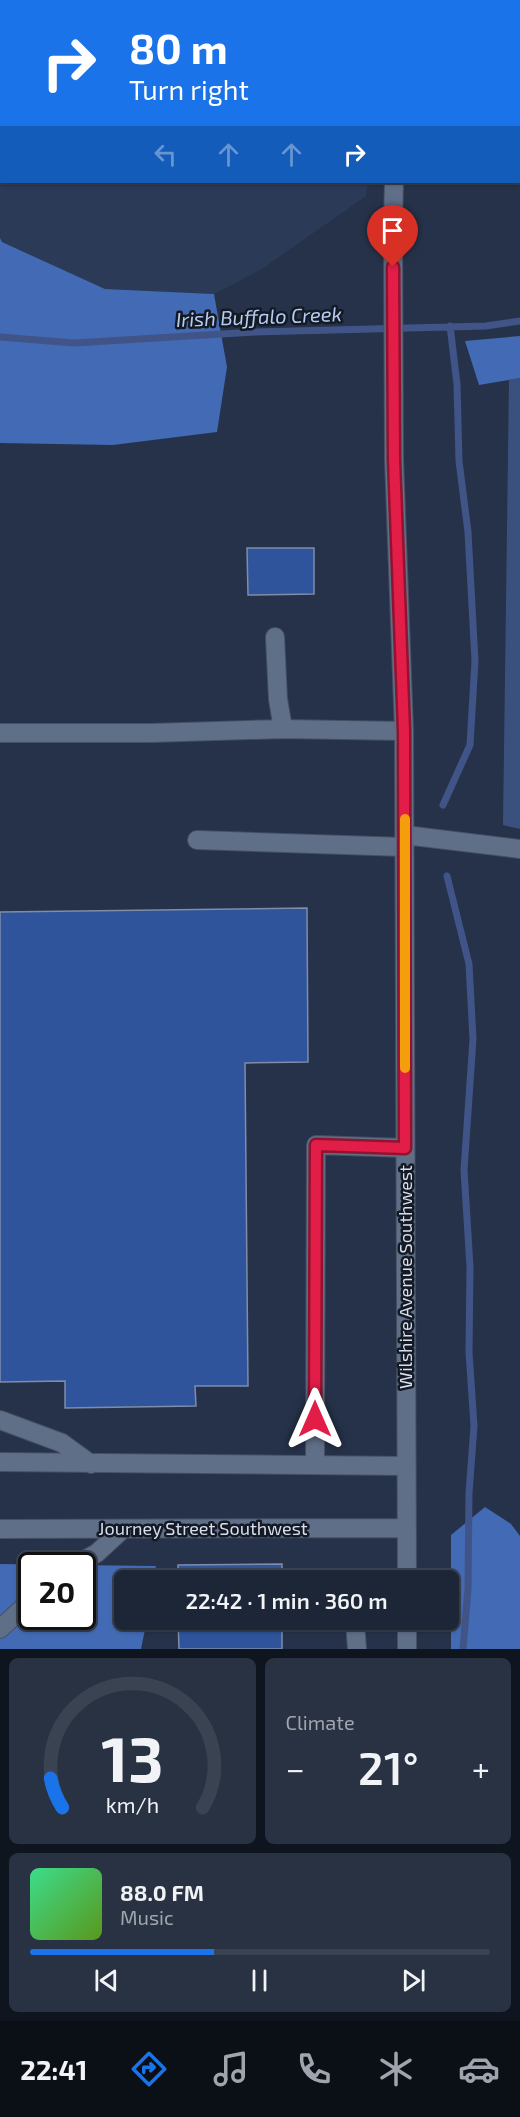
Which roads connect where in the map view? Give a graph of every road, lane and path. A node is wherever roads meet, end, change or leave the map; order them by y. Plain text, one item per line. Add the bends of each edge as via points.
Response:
1 (394, 183) edge
2 (275, 637) dead end
3 (283, 729) junction
4 (404, 731) junction
5 (0, 733) edge
6 (197, 840) dead end
7 (405, 841) junction
8 (520, 849) edge
9 (405, 1148) junction
10 (0, 1420) edge
11 (0, 1462) edge
12 (91, 1464) junction
13 (315, 1465) junction
14 (406, 1466) junction
15 (406, 1528) junction
16 (0, 1529) edge
17 (123, 1529) junction
18 (96, 1554) edge
19 (407, 1570) edge
20 (18, 1612) edge
21 (0, 1629) edge
22 (356, 1630) edge
23 (407, 1630) edge
24 (357, 1649) edge
25 (407, 1649) edge

1 - 4 street, Wilshire Avenue Southwest via 394,421
2 - 3 street
3 - 4 street
3 - 5 street
4 - 7 street, Wilshire Avenue Southwest
6 - 7 street
7 - 8 street
7 - 9 street, Wilshire Avenue Southwest
9 - 13 street via 316,1145
9 - 14 street, Wilshire Avenue Southwest
10 - 12 street via 62,1443
11 - 12 street
12 - 13 street
13 - 14 street
14 - 15 street, Wilshire Avenue Southwest
15 - 17 street, Journey Street Southwest
15 - 19 street, Wilshire Avenue Southwest
16 - 17 street, Journey Street Southwest
17 - 18 street
20 - 21 street
22 - 24 street
23 - 25 street

